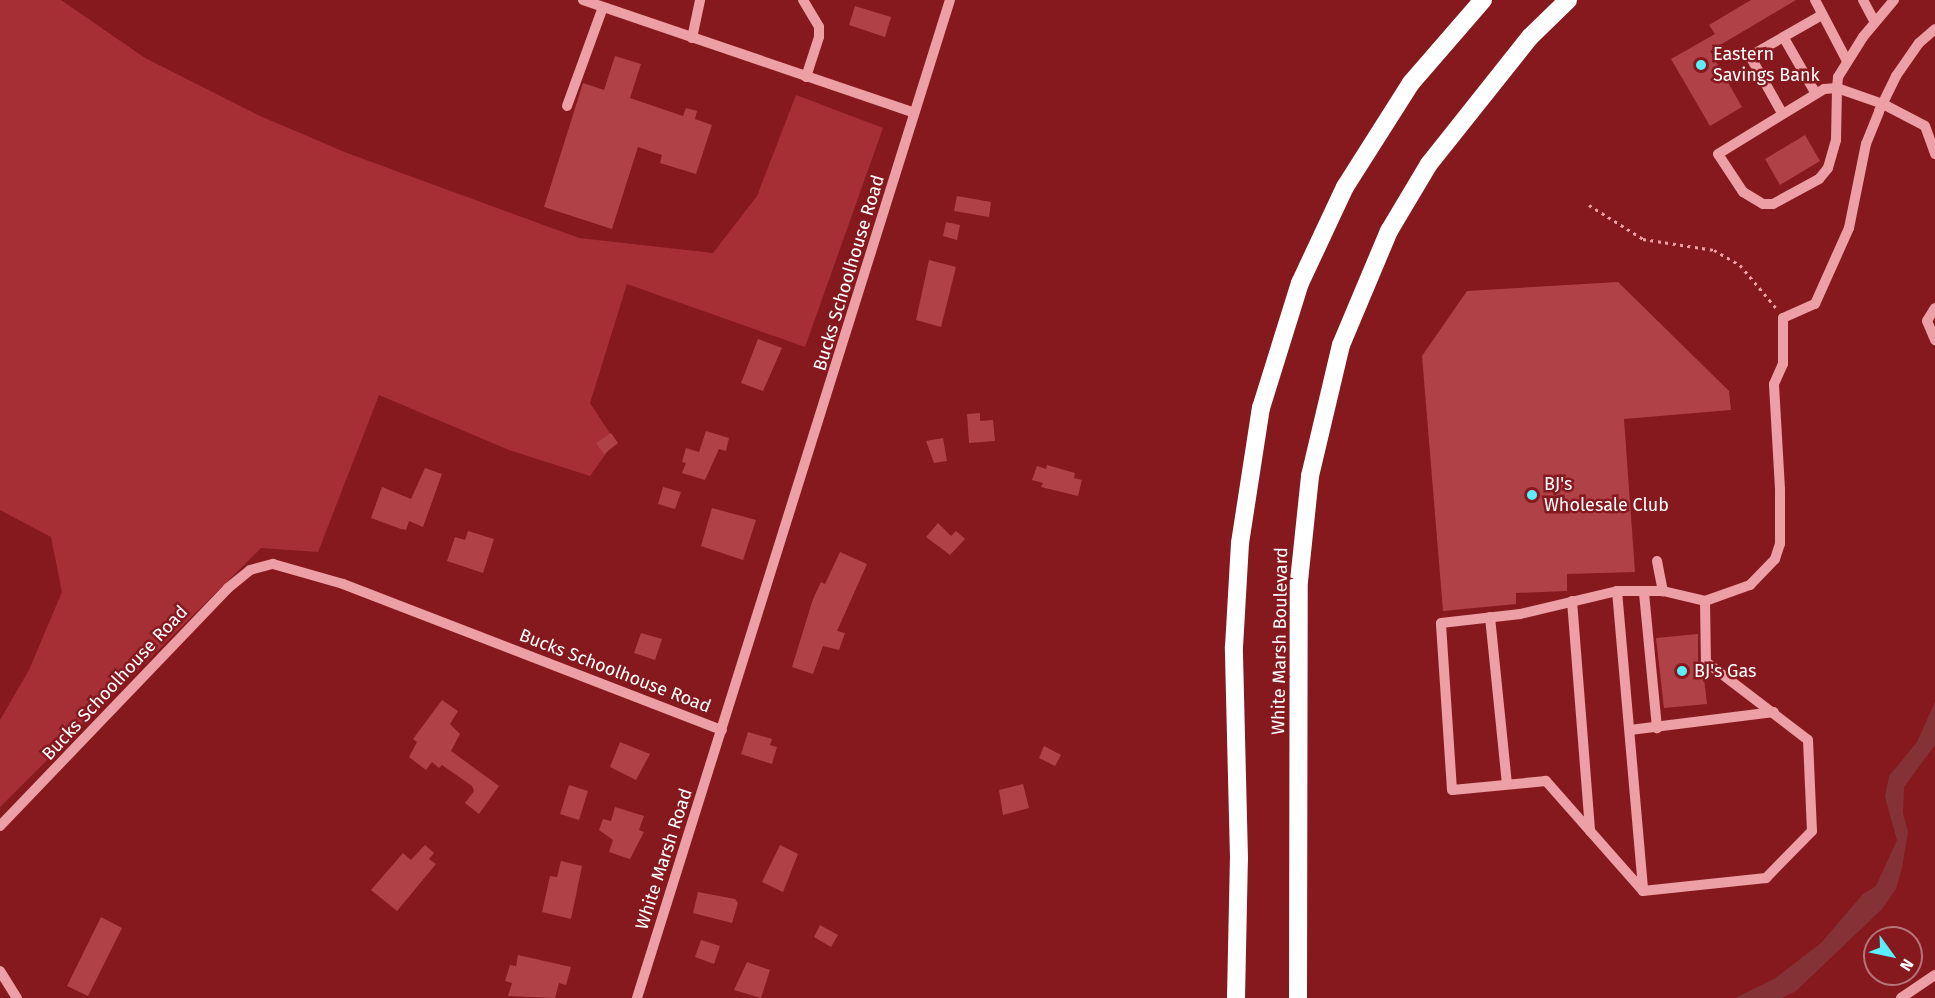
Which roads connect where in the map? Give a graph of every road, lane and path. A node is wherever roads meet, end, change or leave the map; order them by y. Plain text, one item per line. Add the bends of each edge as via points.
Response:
1 (583, 0) edge
2 (700, 0) edge
3 (803, 0) edge
4 (950, 0) edge
5 (1483, 0) edge
6 (1568, 0) edge
7 (1815, 0) edge
8 (1863, 0) edge
9 (1894, 0) edge
10 (603, 7) junction
11 (1822, 15) junction
12 (1874, 21) junction
13 (1935, 29) edge
14 (692, 38) junction
15 (1784, 38) junction
16 (1847, 62) junction
17 (806, 78) junction
18 (1837, 88) junction
19 (1816, 94) junction
20 (1883, 104) junction
21 (567, 106) dead end
22 (914, 113) junction
23 (1782, 113) junction
24 (1935, 154) edge
25 (1589, 205) dead end
26 (1935, 308) edge
27 (1784, 318) junction
28 (1935, 340) edge
29 (1657, 561) dead end
30 (1617, 591) junction
31 (1663, 591) junction
32 (1644, 593) junction
33 (1572, 601) junction
34 (1705, 601) junction
35 (1490, 617) junction
36 (1774, 712) junction
37 (1657, 728) junction
38 (722, 729) junction
39 (1630, 730) junction
40 (1507, 784) junction
41 (0, 826) edge
42 (1590, 831) junction
43 (1643, 891) junction
44 (0, 971) edge
45 (1935, 975) edge
46 (17, 998) edge
47 (637, 998) edge
48 (1236, 998) edge
49 (1298, 998) edge
50 (1901, 998) edge

1 - 10 street
2 - 14 street
3 - 17 street via 819,27
4 - 22 street, Bucks Schoolhouse Road
5 - 48 highway via 1411,83 1345,187 1300,284 1261,408 1240,543 1234,647 1239,860
6 - 49 highway, White Marsh Boulevard via 1523,46 1429,164 1389,231 1341,345 1310,476 1299,581
7 - 11 street
8 - 12 street
9 - 12 street
10 - 14 street
10 - 21 street
11 - 15 street
11 - 16 street
12 - 16 street
13 - 20 street via 1919,43
14 - 17 street
15 - 19 street
15 - 23 street via 1750,56
16 - 18 street
17 - 22 street
18 - 19 street
18 - 20 street
18 - 23 street via 1836,140 1828,168 1773,204 1763,204 1743,192 1718,154
19 - 23 street
20 - 24 street via 1925,126
20 - 27 street via 1866,144 1849,228 1815,304
22 - 38 street, Bucks Schoolhouse Road
25 - 27 path via 1643,239 1714,250 1740,265
26 - 28 street via 1927,321
27 - 34 street via 1783,364 1774,384 1773,412 1780,544 1775,559 1750,585
29 - 31 street
30 - 32 street
30 - 33 street
30 - 39 street
31 - 32 street
31 - 34 street
32 - 37 street
33 - 35 street
33 - 42 street
34 - 36 street via 1706,662
35 - 40 street
35 - 40 street via 1441,623 1452,790
36 - 37 street
36 - 43 street via 1808,740 1812,831 1767,878
37 - 39 street
38 - 41 street, Bucks Schoolhouse Road via 343,584 273,564 238,578
38 - 47 street, White Marsh Road
39 - 43 street
40 - 42 street via 1546,781
42 - 43 street
44 - 46 street
45 - 50 street

